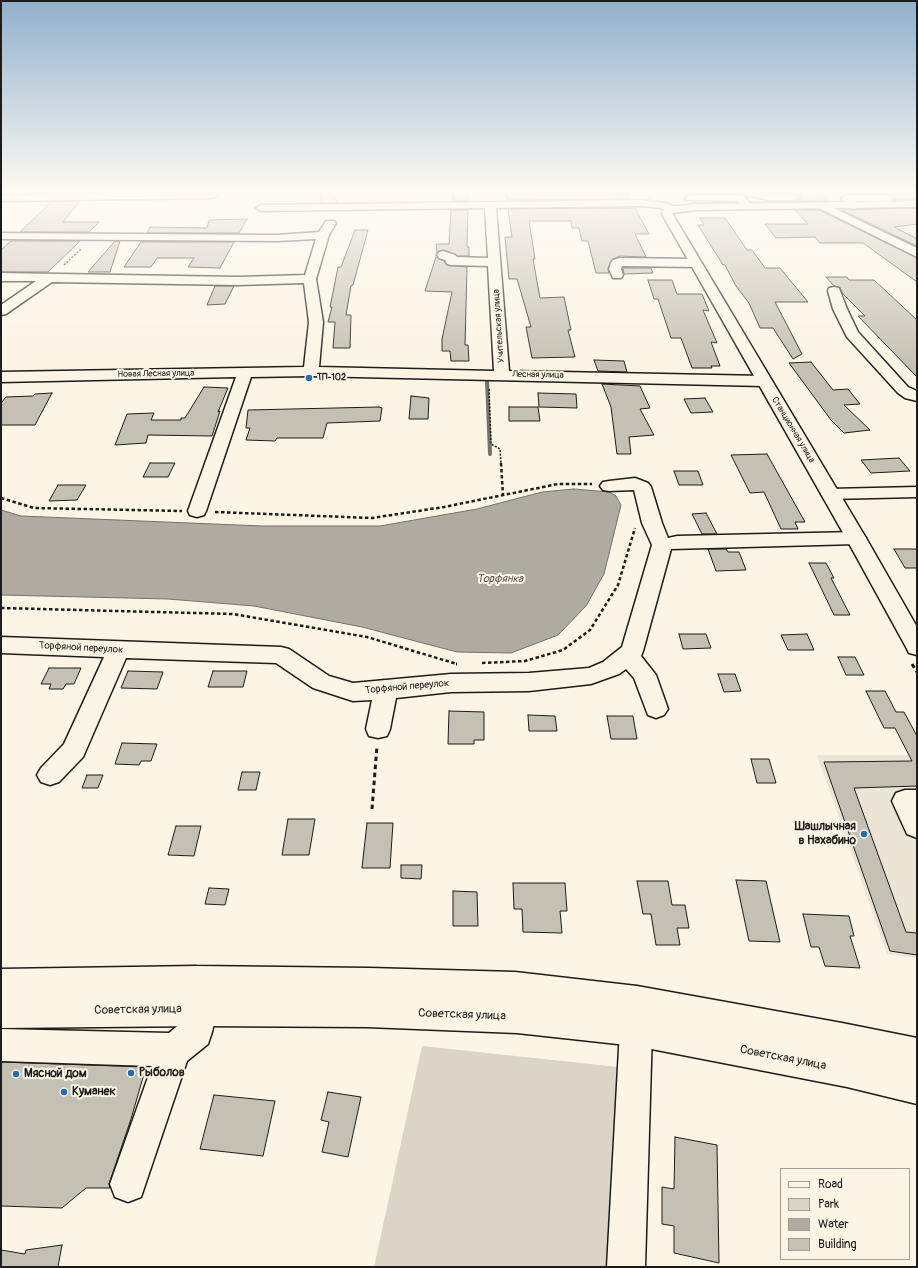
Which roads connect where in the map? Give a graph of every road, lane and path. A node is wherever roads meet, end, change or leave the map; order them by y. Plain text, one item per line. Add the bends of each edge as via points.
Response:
1 (79, 250) edge
2 (319, 250) edge
3 (493, 250) edge
4 (689, 250) edge
5 (443, 255) dead end
6 (494, 262) junction
7 (695, 263) junction
8 (617, 275) dead end
9 (1, 277) edge
10 (49, 278) junction
11 (310, 279) junction
12 (834, 291) dead end
13 (1, 311) edge
14 (311, 371) junction
15 (246, 372) junction
16 (496, 374) junction
17 (1, 377) edge
18 (764, 381) junction
19 (917, 396) edge
20 (609, 486) joint
21 (917, 492) edge
22 (830, 494) junction
23 (503, 495) junction
24 (1, 498) edge
25 (197, 511) junction
26 (635, 527) dead end
27 (856, 538) junction
28 (662, 545) junction
29 (1, 608) edge
30 (1, 645) edge
31 (917, 647) edge
32 (118, 650) junction
33 (627, 655) junction
34 (480, 663) dead end
35 (458, 664) dead end
36 (386, 690) junction
37 (656, 709) dead end
38 (378, 729) joint
39 (50, 775) dead end
40 (917, 801) edge
41 (372, 809) dead end
42 (917, 826) edge
43 (1, 984) edge
44 (201, 1010) junction
45 (1, 1012) edge
46 (636, 1030) junction
47 (1, 1045) edge
48 (174, 1050) junction
49 (917, 1055) edge
50 (917, 1088) edge
51 (128, 1184) dead end
52 (626, 1267) edge

1 - 10 path
2 - 11 street
3 - 6 street, Учительская улица
4 - 7 street, Станционная улица
5 - 6 street via 451,258 451,261
6 - 16 street, Учительская улица
7 - 8 street via 620,262 615,268
7 - 18 street, Станционная улица
9 - 10 street
10 - 11 street via 175,283
10 - 13 street
11 - 14 street via 316,322
12 - 19 street via 852,334 903,390
14 - 15 street, Новая Лесная улица
14 - 16 street, Лесная улица
15 - 17 street, Новая Лесная улица
15 - 25 street
16 - 18 street, Лесная улица
16 - 23 path via 491,444 500,450
18 - 22 street, Станционная улица
20 - 23 path via 585,483 558,484
20 - 28 street via 635,483 642,487 652,523
21 - 22 street
22 - 27 street, Станционная улица
23 - 25 path via 372,518
24 - 25 path via 34,508
26 - 34 path via 618,585 590,630 563,650 525,661
27 - 28 street via 678,542
27 - 31 street, Станционная улица
28 - 33 street, Торфяной переулок via 632,651
29 - 35 path via 234,614 367,637
30 - 32 street, Торфяной переулок
32 - 36 street, Торфяной переулок via 281,655 321,682 353,692
32 - 39 street via 74,750
33 - 36 street, Торфяной переулок via 611,668 591,676 529,682 452,683
33 - 37 street via 644,675
36 - 38 street
38 - 41 path
40 - 42 street via 905,801
43 - 49 street via 212,981 515,988 637,1002
44 - 45 street, Советская улица
44 - 46 street, Советская улица via 367,1011 509,1017
44 - 48 street via 196,1032
46 - 50 street, Советская улица via 848,1070
46 - 52 street
47 - 48 street
48 - 51 street

